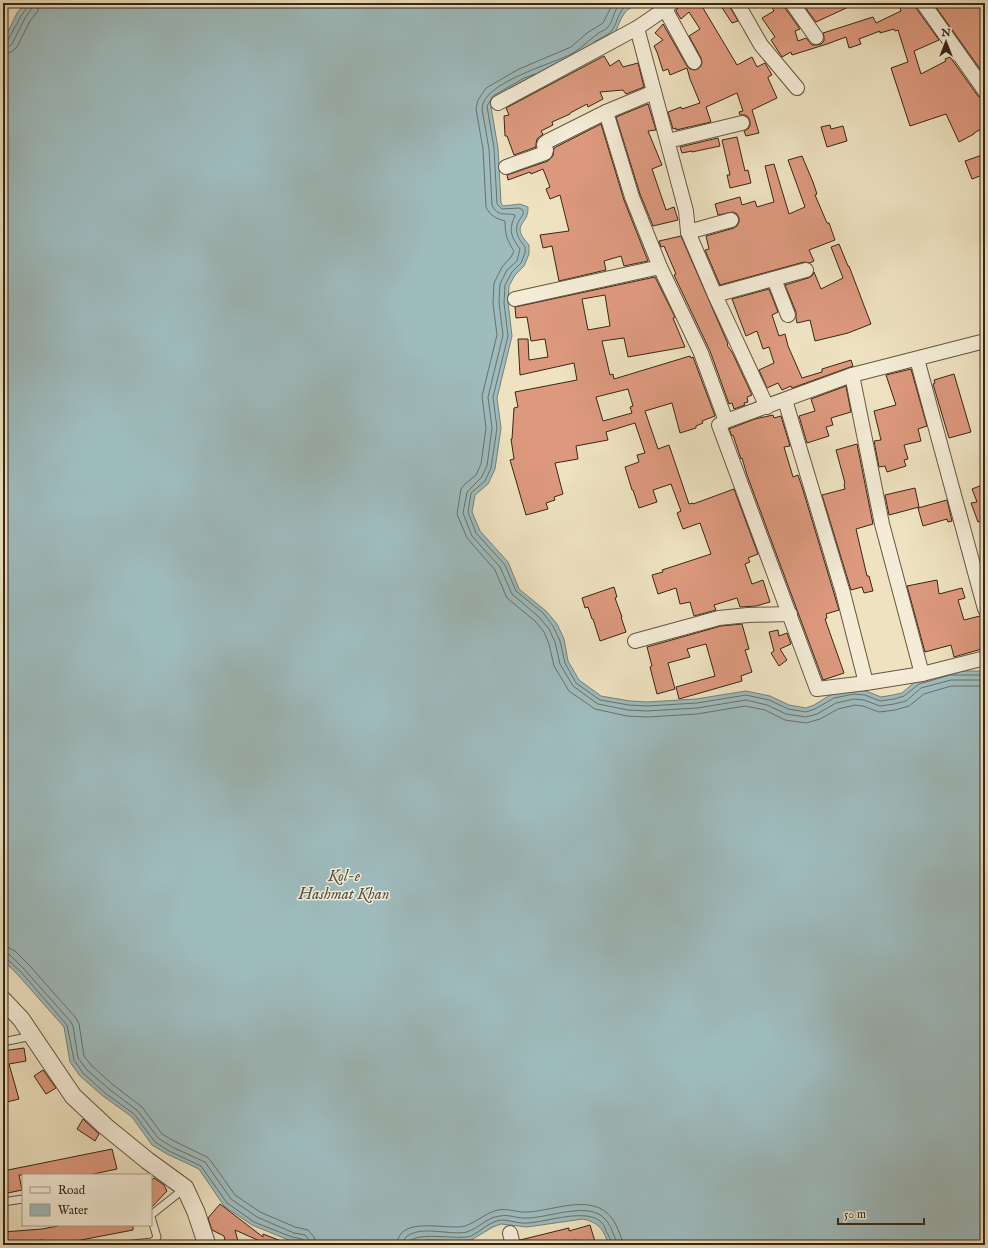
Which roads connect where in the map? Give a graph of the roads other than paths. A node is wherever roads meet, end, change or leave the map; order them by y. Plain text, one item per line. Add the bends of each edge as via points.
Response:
1 (737, 3) edge
2 (792, 3) edge
3 (923, 3) edge
4 (668, 6) edge
5 (637, 28) junction
6 (816, 37) dead end
7 (694, 62) dead end
8 (797, 88) dead end
9 (985, 91) edge
10 (654, 92) junction
11 (498, 103) dead end
12 (606, 112) junction
13 (742, 123) dead end
14 (668, 141) junction
15 (506, 167) dead end
16 (731, 220) dead end
17 (688, 232) junction
18 (660, 267) junction
19 (806, 270) dead end
20 (774, 279) junction
21 (715, 295) junction
22 (515, 299) dead end
23 (788, 315) dead end
24 (985, 341) edge
25 (917, 359) junction
26 (852, 375) junction
27 (785, 400) junction
28 (767, 407) junction
29 (726, 421) junction
30 (985, 608) edge
31 (790, 614) junction
32 (635, 641) dead end
33 (985, 658) edge
34 (922, 674) junction
35 (866, 683) junction
36 (3, 1000) edge
37 (32, 1036) junction
38 (3, 1042) edge
39 (185, 1188) junction
40 (22, 1199) edge
41 (3, 1202) edge
42 (152, 1215) edge
43 (152, 1220) edge
44 (123, 1245) edge
45 (207, 1245) edge

1 - 8 street via 761,45
2 - 6 street
3 - 9 street
4 - 5 street
4 - 7 street
5 - 10 street
5 - 11 street
10 - 12 street
10 - 14 street
12 - 15 street via 548,140 544,146 544,153
12 - 18 street via 632,197
13 - 14 street
14 - 17 street via 686,211
16 - 17 street
17 - 21 street
18 - 22 street
18 - 29 street via 700,353
19 - 20 street
20 - 21 street
20 - 23 street
21 - 28 street
24 - 25 street
25 - 26 street
25 - 30 street
26 - 27 street
26 - 34 street via 882,524
27 - 28 street
27 - 35 street via 843,594
28 - 29 street
29 - 31 street via 719,425
31 - 32 street via 719,618
31 - 35 street via 817,689
33 - 34 street
34 - 35 street
36 - 37 street via 21,1019
37 - 38 lane
37 - 39 street via 74,1096 105,1126
39 - 42 lane
39 - 45 street
40 - 41 lane
43 - 44 lane via 157,1237 155,1240

